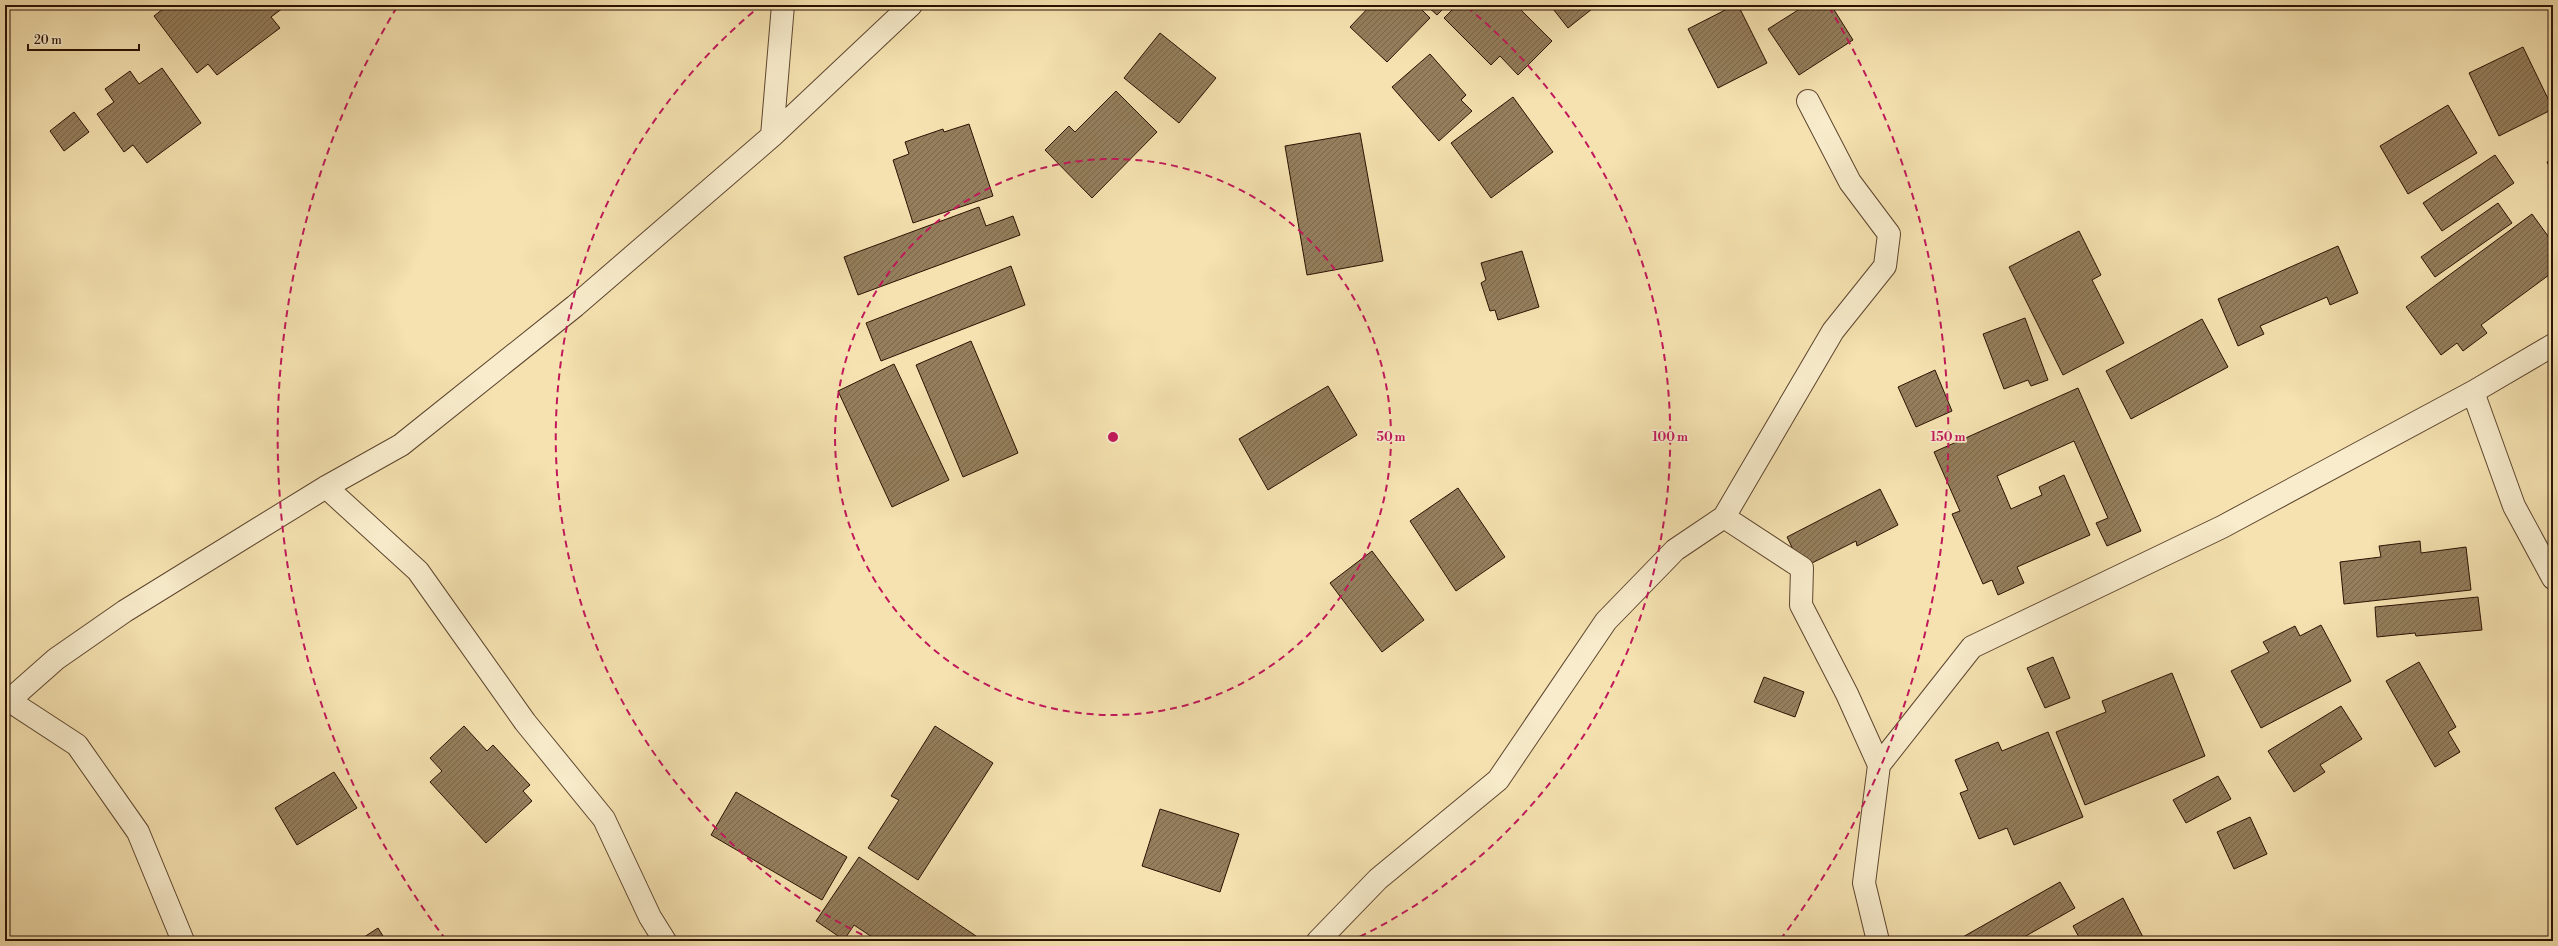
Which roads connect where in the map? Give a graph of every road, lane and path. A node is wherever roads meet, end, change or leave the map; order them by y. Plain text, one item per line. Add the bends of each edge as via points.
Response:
1 (782, 5) edge
2 (911, 5) edge
3 (1808, 101) dead end
4 (772, 136) junction
5 (2553, 345) edge
6 (2473, 392) junction
7 (326, 487) junction
8 (1724, 517) junction
9 (2553, 578) edge
10 (7, 701) edge
11 (1879, 765) junction
12 (183, 941) edge
13 (665, 941) edge
14 (1318, 941) edge
15 (1878, 941) edge

1 - 4 street
2 - 4 street
3 - 8 street via 1850,182 1889,234 1885,266 1833,331
4 - 7 street via 575,306 402,445
5 - 6 street
6 - 9 street via 2514,506
6 - 11 street via 2222,527 1972,647
7 - 10 street via 124,611 56,658
7 - 13 street via 418,571 525,722 604,819 650,917
8 - 11 street via 1802,568 1801,605 1847,694
8 - 14 street via 1675,550 1606,621 1498,780 1378,878
10 - 12 street via 77,745 138,832
11 - 15 street via 1864,883

